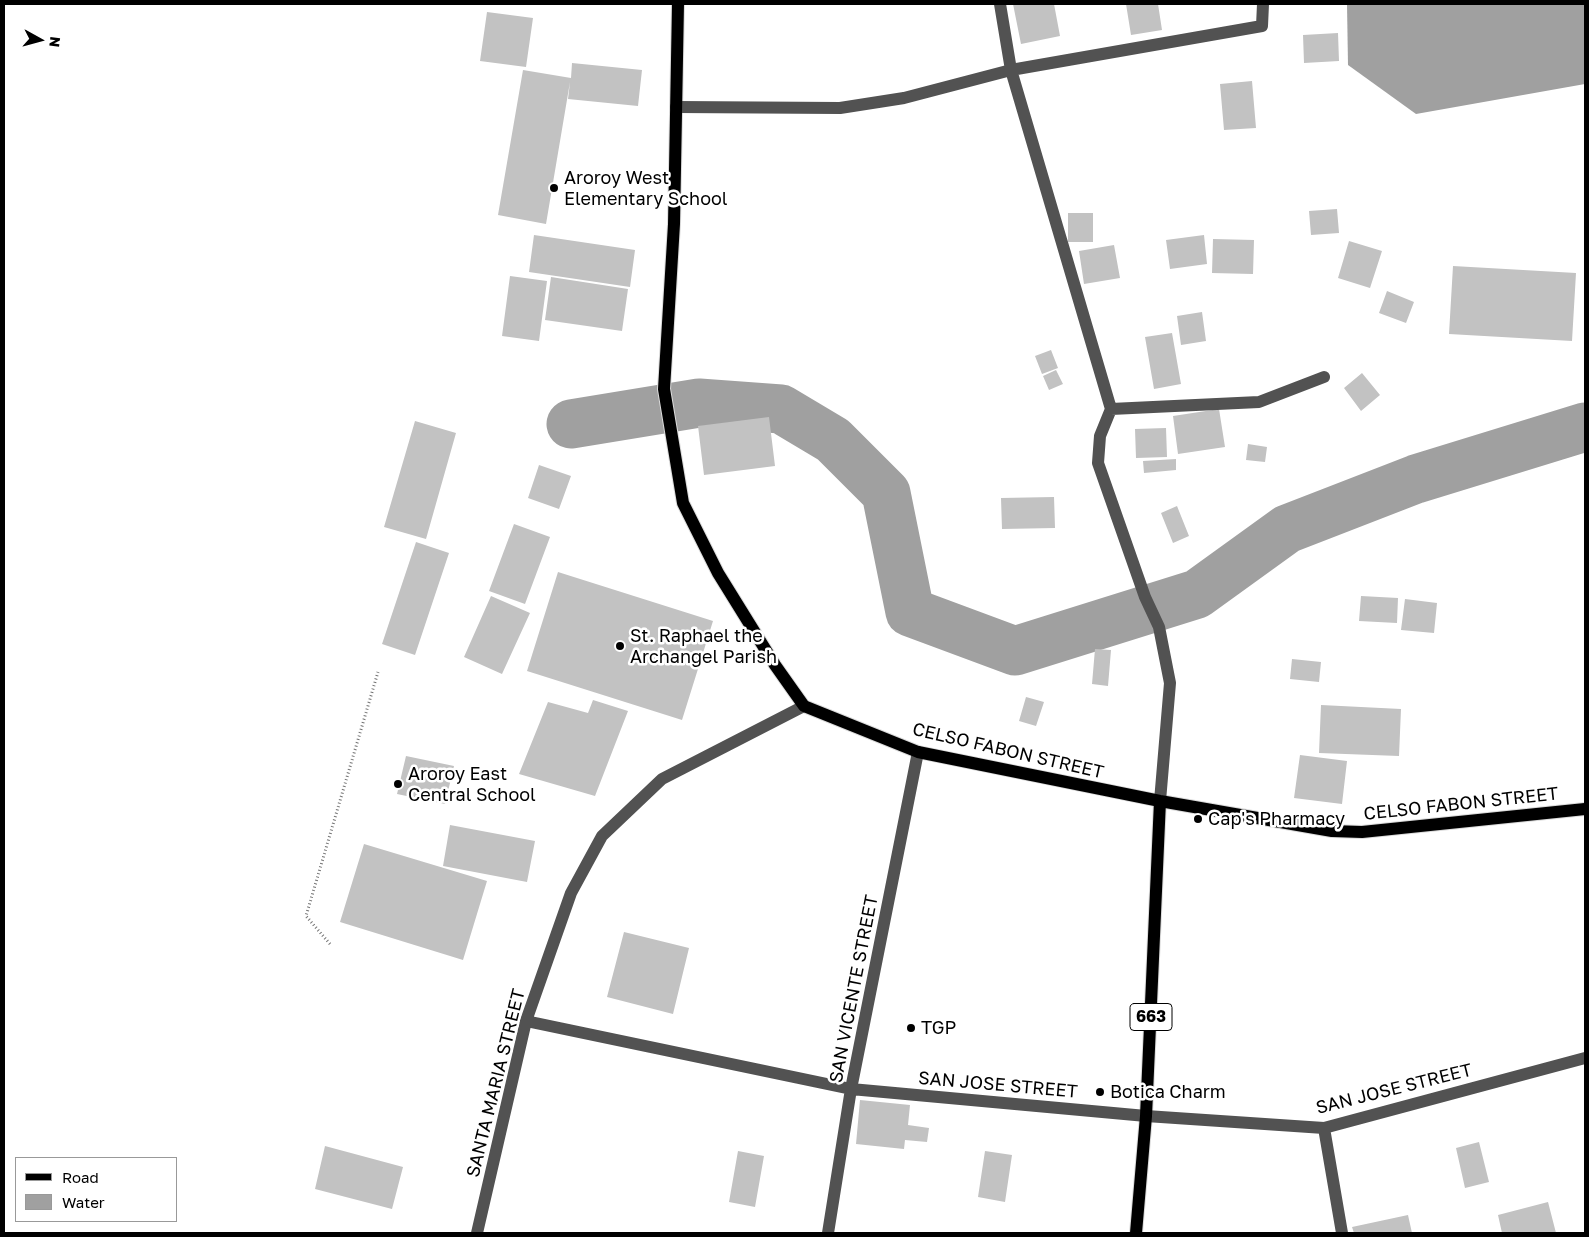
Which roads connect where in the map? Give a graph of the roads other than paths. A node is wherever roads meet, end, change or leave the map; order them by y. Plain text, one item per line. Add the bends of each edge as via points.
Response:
1 (678, 4) edge
2 (1000, 4) edge
3 (1262, 4) edge
4 (1011, 70) junction
5 (676, 107) junction
6 (1324, 377) dead end
7 (1111, 409) junction
8 (804, 706) junction
9 (918, 752) junction
10 (1160, 801) junction
11 (1585, 809) edge
12 (526, 1021) junction
13 (1585, 1058) edge
14 (851, 1089) junction
15 (1146, 1116) junction
16 (1324, 1128) junction
17 (477, 1233) edge
18 (828, 1233) edge
19 (1136, 1233) edge
20 (1342, 1233) edge

1 - 5 main road
2 - 4 street
3 - 4 street via 1262,26
4 - 5 street via 904,98 840,108
4 - 7 street
5 - 8 main road via 674,224 664,389 683,503 718,573
6 - 7 street via 1259,402
7 - 10 street via 1100,436 1098,463 1158,628 1170,683
8 - 9 main road, CELSO FABON STREET
8 - 12 street, SANTA MARIA STREET via 662,779 602,836 571,893
9 - 10 main road, CELSO FABON STREET
9 - 14 street, SAN VICENTE STREET
10 - 11 main road, CELSO FABON STREET via 1332,832 1362,832
10 - 15 main road, 663
12 - 14 street, SAN JOSE STREET
12 - 17 street, SANTA MARIA STREET
13 - 16 street, SAN JOSE STREET
14 - 15 street, SAN JOSE STREET
14 - 18 street, SAN VICENTE STREET
15 - 16 street, SAN JOSE STREET
15 - 19 main road, 663
16 - 20 street

